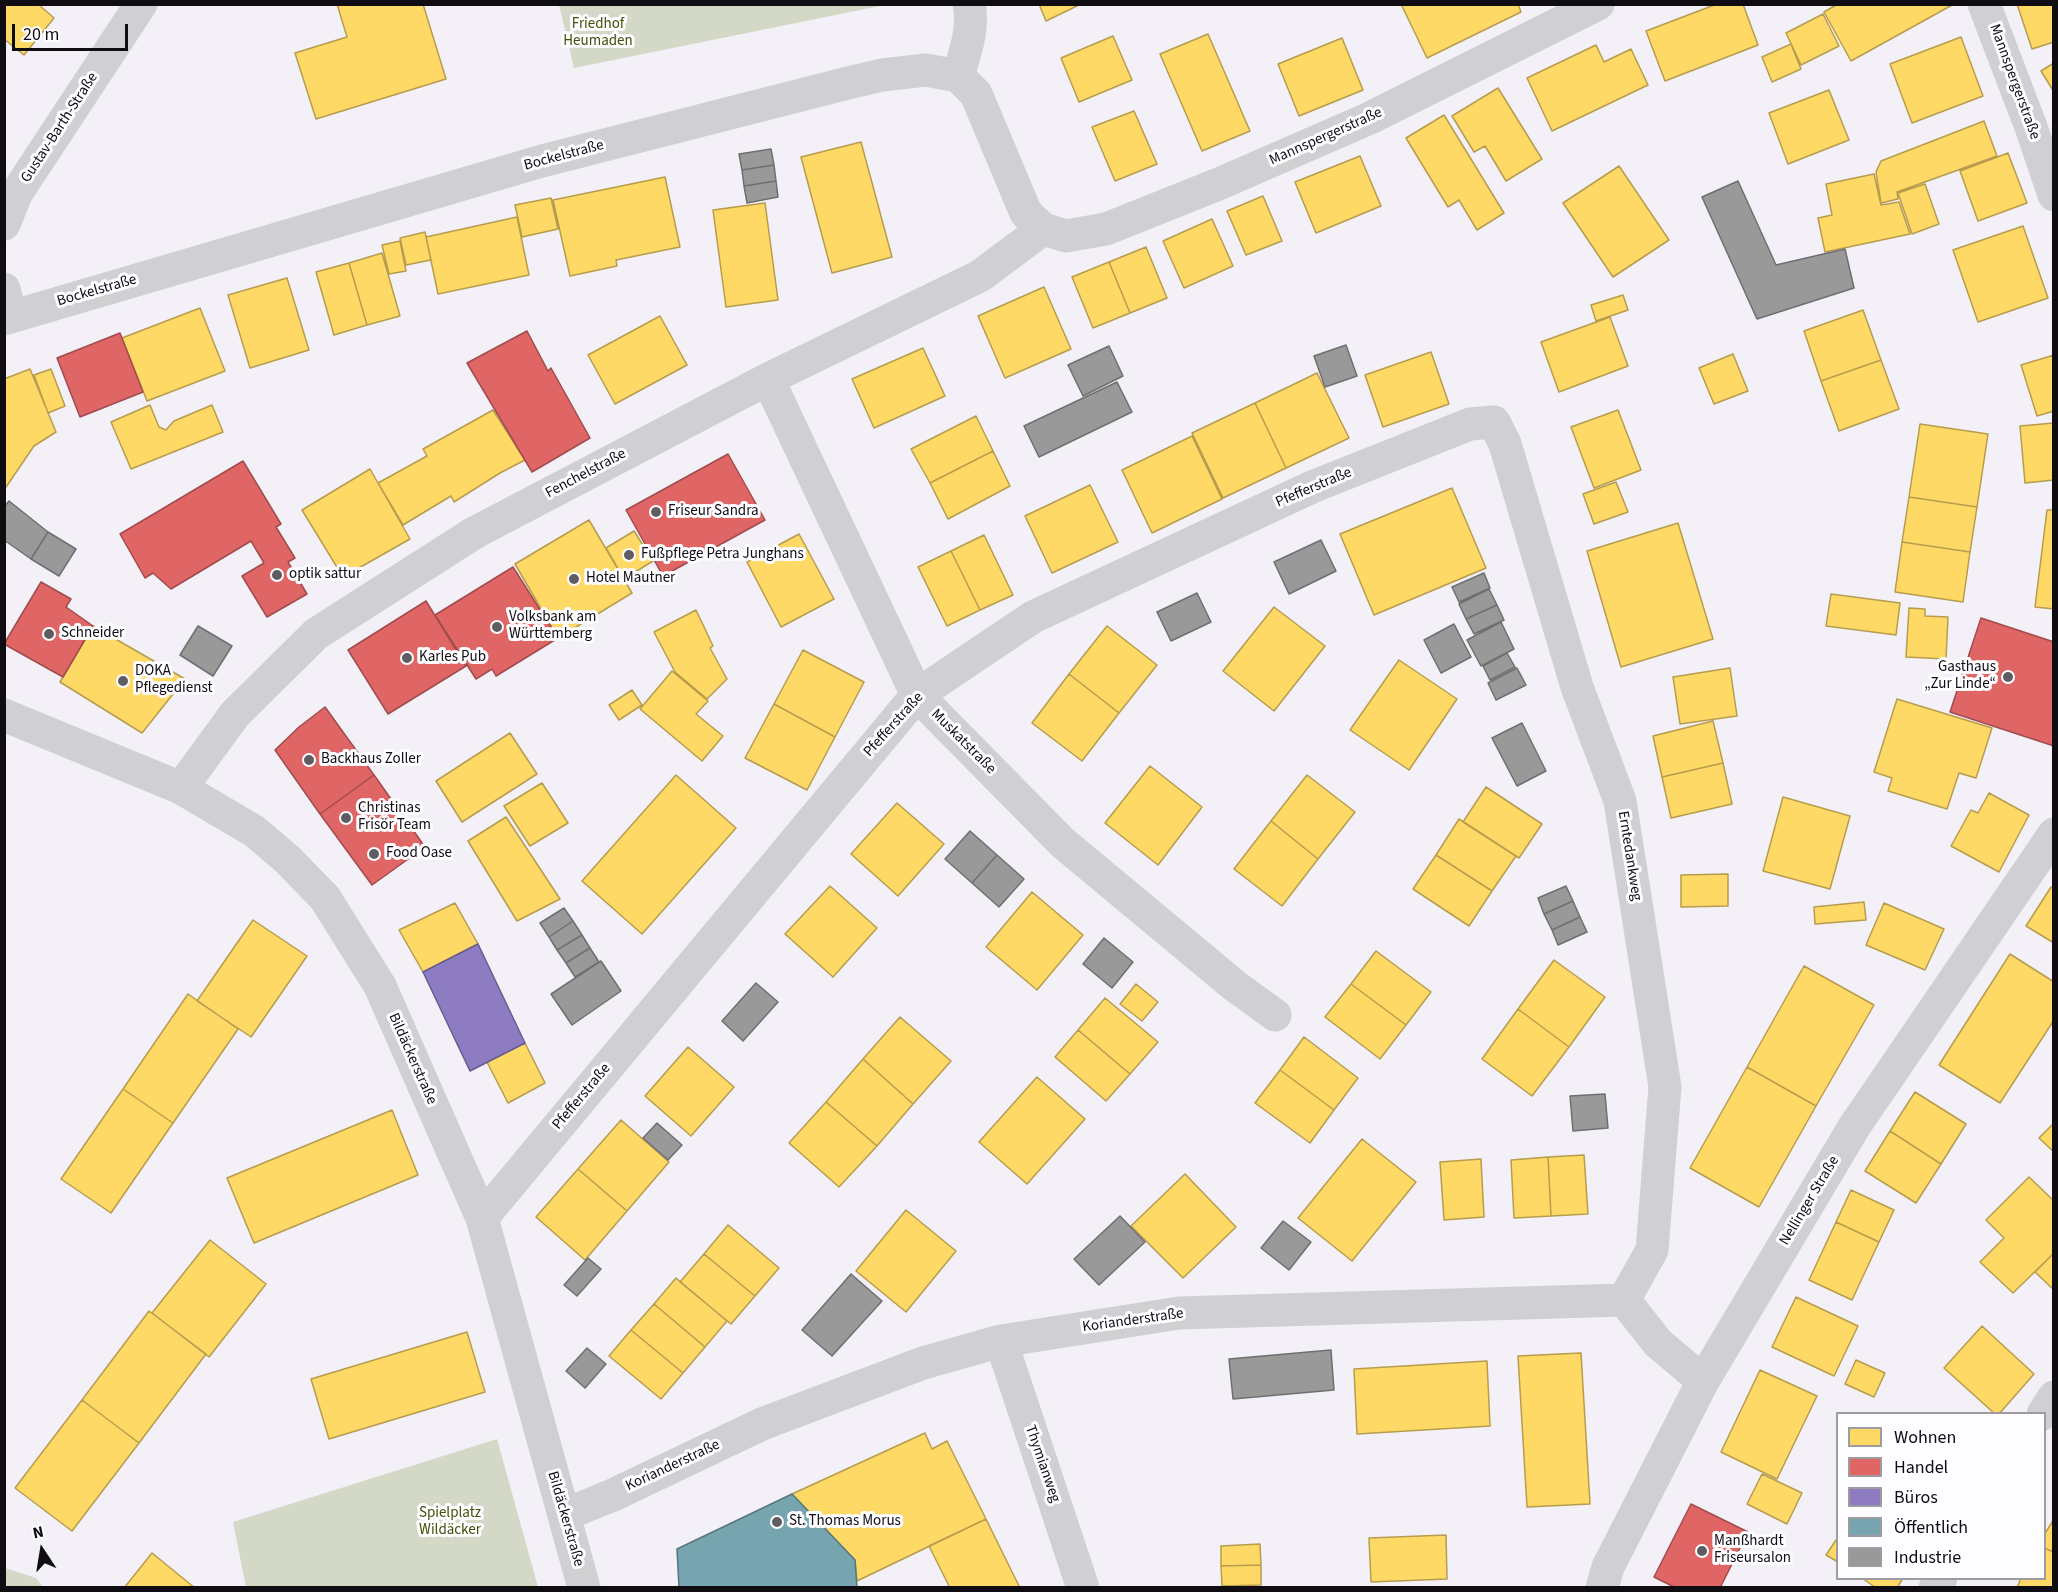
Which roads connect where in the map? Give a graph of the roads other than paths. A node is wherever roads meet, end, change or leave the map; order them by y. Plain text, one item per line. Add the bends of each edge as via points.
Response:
1 (141, 4) edge
2 (969, 4) edge
3 (1598, 4) edge
4 (1984, 4) edge
5 (958, 76) junction
6 (2054, 195) edge
7 (4, 224) edge
8 (1043, 229) junction
9 (7, 308) edge
10 (768, 379) junction
11 (1494, 422) joint
12 (917, 695) junction
13 (4, 715) edge
14 (181, 788) junction
15 (2054, 834) edge
16 (1275, 1015) dead end
17 (482, 1218) junction
18 (1624, 1300) junction
19 (1001, 1341) junction
20 (1703, 1381) junction
21 (2054, 1397) edge
22 (2044, 1412) edge
23 (564, 1515) junction
24 (584, 1587) edge
25 (1083, 1587) edge
26 (1602, 1587) edge

1 - 7 street, Gustav-Barth-Straße via 16,194
2 - 5 street via 968,45
3 - 8 street, Mannspergerstraße via 1418,96 1221,183 1106,229 1066,236
4 - 6 street, Mannspergerstraße
5 - 8 street via 976,93 1026,213
5 - 9 street, Bockelstraße via 926,70 882,75 565,155
8 - 10 street, Fenchelstraße via 980,276
10 - 12 street, Muskatstraße
10 - 14 street, Fenchelstraße via 474,533 316,634 235,714
11 - 12 street, Pfefferstraße via 1470,424 1312,487 1033,617
11 - 18 street, Erntedankweg via 1505,444 1577,687 1620,801 1665,1087 1652,1250
12 - 16 street, Muskatstraße via 1063,843
12 - 17 street, Pfefferstraße
13 - 14 street, Bildäckerstraße
14 - 17 street, Bildäckerstraße via 254,831 325,898 380,986
15 - 20 street, Nellinger Straße via 1854,1127
17 - 23 street, Bildäckerstraße
18 - 19 street, Korianderstraße via 1179,1313
18 - 20 street via 1658,1343
19 - 23 street, Korianderstraße via 923,1363 762,1424
19 - 25 street, Thymianweg
20 - 26 street, Nellinger Straße via 1608,1567
21 - 22 street
23 - 24 street, Bildäckerstraße

